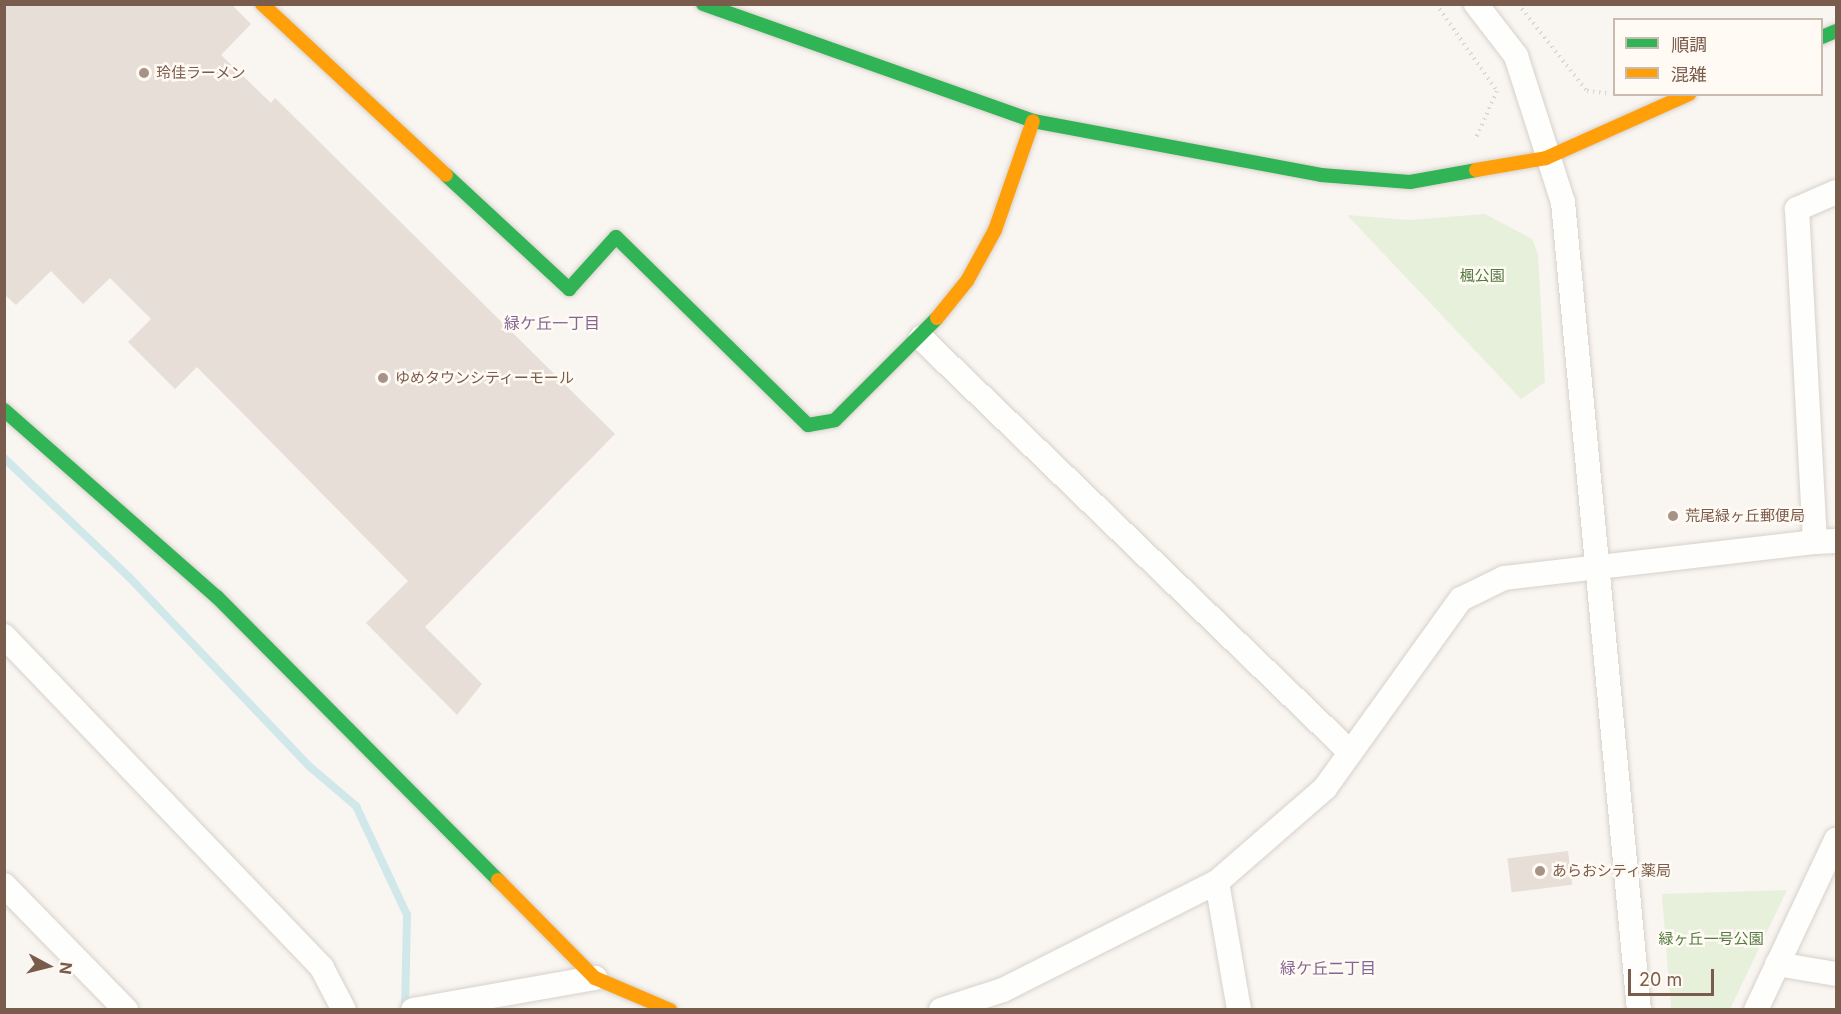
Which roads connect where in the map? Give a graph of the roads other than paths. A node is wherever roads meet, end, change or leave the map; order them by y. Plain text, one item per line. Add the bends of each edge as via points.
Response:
1 (262, 4) edge
2 (703, 4) edge
3 (1476, 4) edge
4 (1685, 96) edge
5 (1033, 121) junction
6 (1546, 158) junction
7 (1836, 192) edge
8 (921, 338) junction
9 (4, 410) edge
10 (1826, 542) edge
11 (1595, 566) junction
12 (4, 636) edge
13 (1350, 752) junction
14 (1836, 840) edge
15 (1217, 882) junction
16 (4, 885) edge
17 (1777, 964) junction
18 (1836, 974) edge
19 (595, 978) junction
20 (482, 1004) edge
21 (126, 1010) edge
22 (345, 1010) edge
23 (413, 1010) edge
24 (670, 1010) edge
25 (941, 1010) edge
26 (1239, 1010) edge
27 (1639, 1010) edge
28 (1756, 1010) edge

1 - 8 street via 569,289 616,237 808,425 835,420
2 - 5 street
3 - 6 street via 1516,56
4 - 6 street
5 - 6 street via 1322,175 1399,181
5 - 8 street via 996,230 967,281
6 - 11 street via 1563,202 1584,403
7 - 10 street via 1797,209
8 - 13 street
9 - 19 street via 217,597
10 - 11 street
11 - 13 street via 1504,578 1461,599
11 - 27 street via 1615,725
12 - 22 street via 322,968
13 - 15 street via 1325,788
14 - 17 street
15 - 25 street via 1003,990
15 - 26 street
16 - 21 street
17 - 18 street
17 - 28 street
19 - 20 street
19 - 24 street
20 - 23 street

